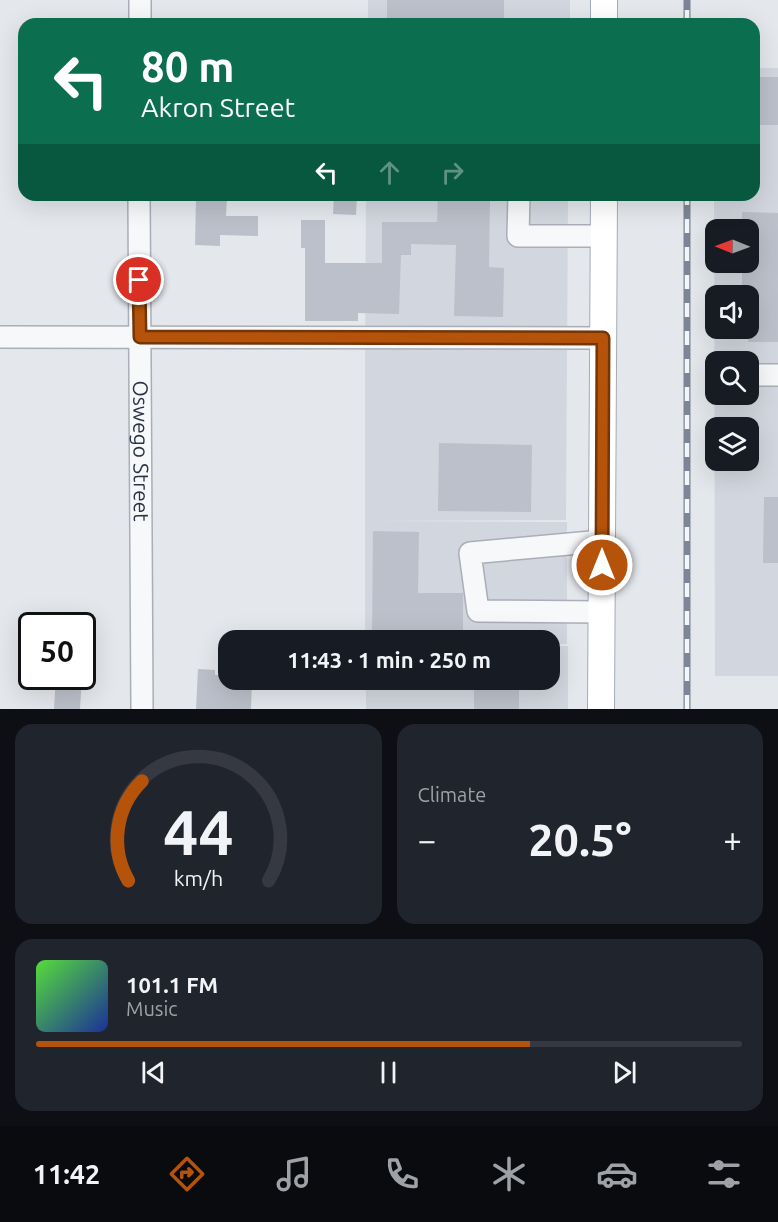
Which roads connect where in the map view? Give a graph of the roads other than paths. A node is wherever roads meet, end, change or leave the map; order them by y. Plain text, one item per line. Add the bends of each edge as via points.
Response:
1 (140, 0) edge
2 (604, 0) edge
3 (140, 18) edge
4 (604, 18) edge
5 (140, 201) edge
6 (519, 201) edge
7 (604, 201) edge
8 (603, 236) junction
9 (0, 337) edge
10 (140, 337) junction
11 (603, 338) junction
12 (759, 375) edge
13 (778, 375) edge
14 (602, 541) junction
15 (602, 612) junction
16 (142, 709) edge
17 (602, 709) edge

1 - 3 street
2 - 4 main road
5 - 10 street, Oswego Street
6 - 8 street via 519,236
7 - 8 main road
8 - 11 main road
9 - 10 street
10 - 11 street
10 - 16 street, Oswego Street
11 - 14 main road
12 - 13 street
14 - 15 main road
14 - 15 street via 470,553 478,611
15 - 17 main road

